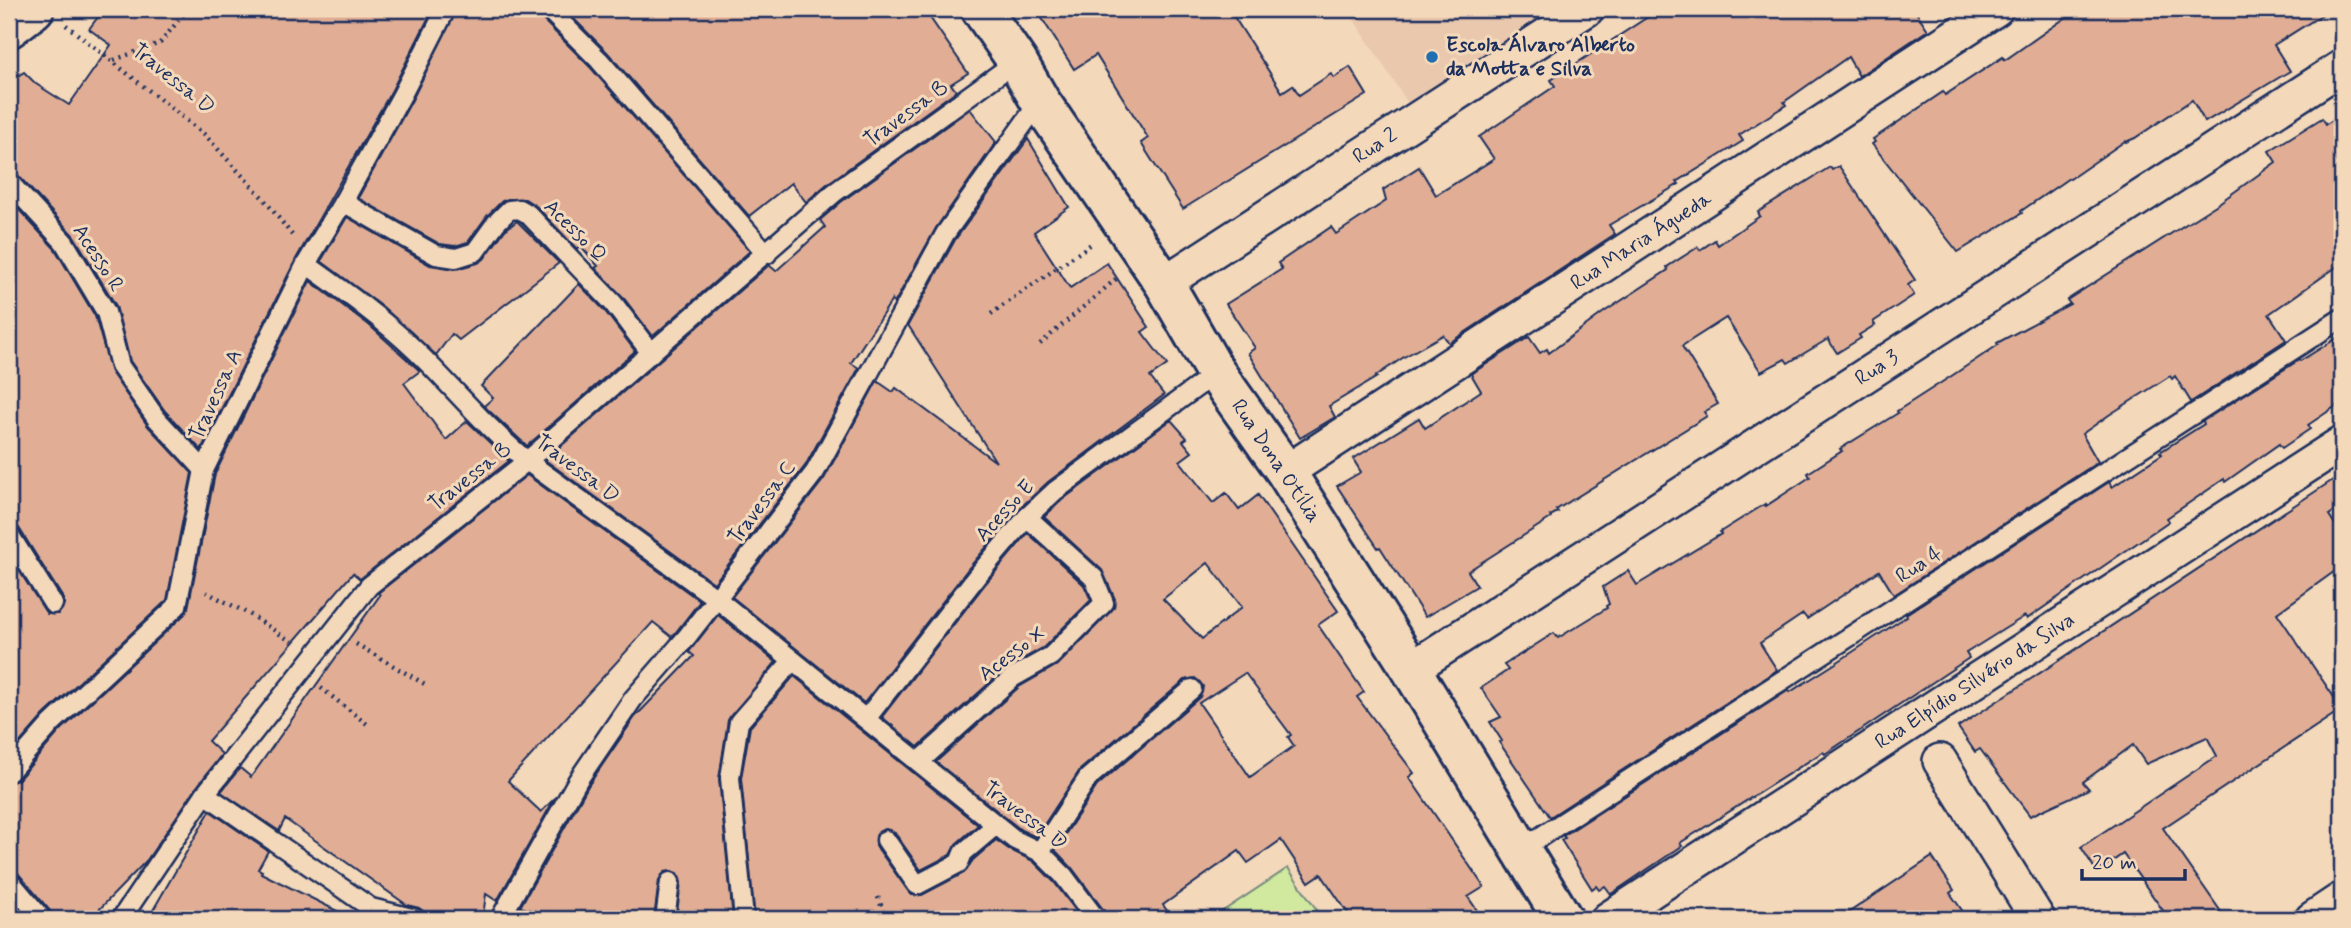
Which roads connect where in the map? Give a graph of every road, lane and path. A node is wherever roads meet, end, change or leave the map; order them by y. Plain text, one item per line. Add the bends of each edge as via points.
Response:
1 (188, 9) edge
2 (446, 9) edge
3 (548, 9) edge
4 (981, 9) edge
5 (1587, 9) edge
6 (1996, 9) edge
7 (48, 16) edge
8 (9, 28) edge
9 (113, 60) junction
10 (1017, 61) junction
11 (2342, 66) edge
12 (1040, 101) junction
13 (9, 182) edge
14 (343, 202) junction
15 (1122, 222) junction
16 (767, 254) junction
17 (306, 264) junction
18 (1154, 269) junction
19 (991, 314) dead end
20 (2342, 318) edge
21 (1040, 344) dead end
22 (651, 353) junction
23 (1216, 373) junction
24 (2342, 443) edge
25 (527, 461) junction
26 (204, 470) junction
27 (1286, 472) junction
28 (1027, 517) junction
29 (9, 534) edge
30 (183, 580) junction
31 (717, 600) junction
32 (53, 604) dead end
33 (333, 631) junction
34 (313, 656) junction
35 (792, 661) junction
36 (1411, 669) junction
37 (301, 672) junction
38 (428, 686) dead end
39 (1192, 689) dead end
40 (866, 719) junction
41 (367, 724) dead end
42 (1940, 761) dead end
43 (919, 762) junction
44 (9, 772) edge
45 (205, 794) junction
46 (996, 825) junction
47 (886, 840) dead end
48 (1520, 850) junction
49 (1040, 852) junction
50 (9, 880) edge
51 (670, 882) dead end
52 (878, 898) dead end
53 (2342, 899) edge
54 (42, 919) edge
55 (121, 919) edge
56 (416, 919) edge
57 (500, 919) edge
58 (665, 919) edge
59 (744, 919) edge
60 (886, 919) edge
61 (1096, 919) edge
62 (1563, 919) edge
63 (1608, 919) edge
64 (2038, 919) edge
65 (2312, 919) edge

1 - 9 path via 160,43
2 - 14 lane, Travessa A
3 - 16 lane via 599,60
4 - 10 street, Rua Dona Otília
5 - 18 street, Rua 2
6 - 27 street, Rua Maria Águeda
7 - 8 street
7 - 9 path, Travessa D
9 - 17 path, Travessa D via 204,134 289,228
10 - 12 street, Rua Dona Otília
10 - 16 lane, Travessa B via 834,193
11 - 36 street, Rua 3
12 - 15 street, Rua Dona Otília
12 - 31 lane, Travessa C via 945,234 815,472
13 - 26 lane, Acesso R via 64,242 106,312 120,366 156,418
14 - 17 lane, Travessa A
14 - 22 lane, Acesso Q via 436,255 456,258 475,252 509,210 519,209 613,303
15 - 18 street, Rua Dona Otília
15 - 19 path
16 - 22 lane, Travessa B
17 - 25 lane, Travessa D via 383,321
17 - 26 lane, Travessa A
18 - 21 path
18 - 23 street, Rua Dona Otília
20 - 48 lane, Rua 4
22 - 25 lane, Travessa B
23 - 27 street, Rua Dona Otília
23 - 28 lane, Acesso E via 1055,491
24 - 63 street, Rua Elpídio Silvério da Silva
25 - 31 lane, Travessa D
25 - 33 lane, Travessa B via 369,586
26 - 30 lane, Travessa A
27 - 36 street, Rua Dona Otília
28 - 40 lane, Acesso E
28 - 43 lane, Acesso X via 1094,578 1104,603 1051,656 1012,678
29 - 32 lane
30 - 34 path via 249,614
30 - 44 lane, Travessa A via 177,606 52,723
31 - 35 lane, Travessa D
31 - 57 lane, Travessa C via 634,699 578,780
33 - 34 lane, Travessa B
33 - 38 path
34 - 37 lane, Travessa B
35 - 40 lane, Travessa D
35 - 59 lane via 739,722 730,778
36 - 48 street, Rua Dona Otília
37 - 41 path
37 - 45 lane, Travessa B
39 - 49 lane via 1088,778
40 - 43 lane, Travessa D
42 - 64 street
43 - 46 lane, Travessa D
45 - 55 lane, Travessa B
45 - 56 lane via 371,908
46 - 47 lane via 963,853 959,863 917,885
46 - 49 lane, Travessa D
48 - 62 street, Rua Dona Otília
49 - 61 lane, Travessa D
50 - 54 lane
51 - 58 lane
52 - 60 path
53 - 65 street

